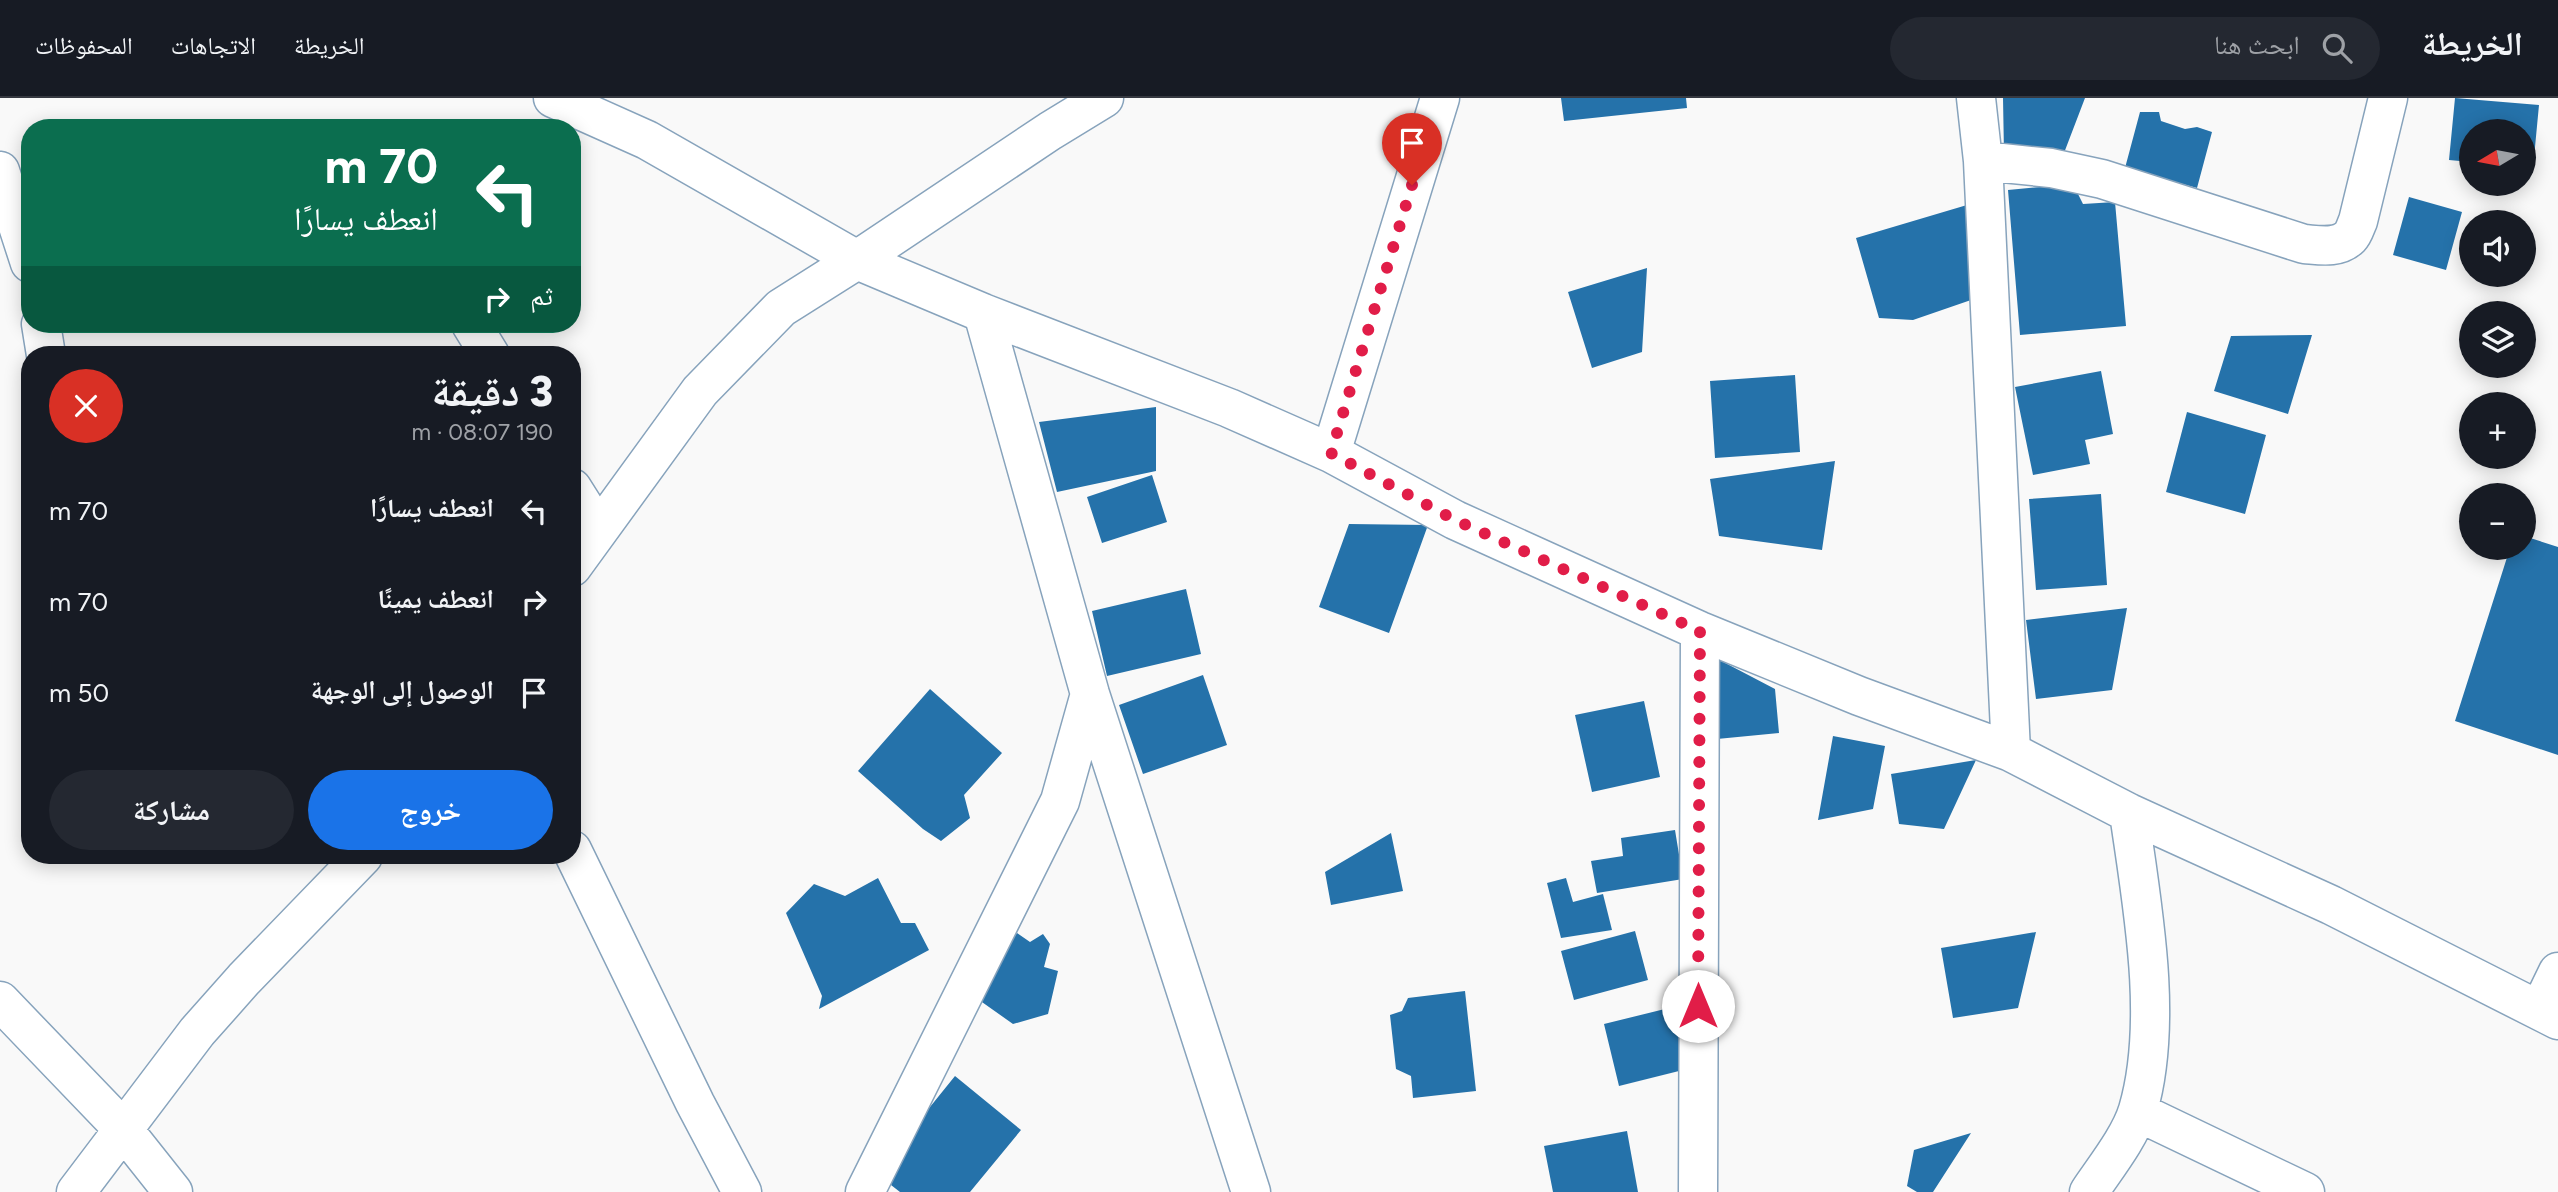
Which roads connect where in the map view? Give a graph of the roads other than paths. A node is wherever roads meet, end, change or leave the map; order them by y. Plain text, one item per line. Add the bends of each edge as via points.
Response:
1 (553, 98) edge
2 (1104, 98) edge
3 (1440, 98) edge
4 (1976, 98) edge
5 (2388, 98) edge
6 (1983, 161) junction
7 (0, 171) edge
8 (21, 235) edge
9 (857, 260) junction
10 (983, 313) junction
11 (1331, 453) junction
12 (581, 502) edge
13 (598, 529) junction
14 (581, 554) edge
15 (1700, 631) junction
16 (1090, 694) junction
17 (2011, 752) junction
18 (2129, 813) junction
19 (355, 864) edge
20 (579, 864) edge
21 (2558, 972) edge
22 (0, 1001) edge
23 (2549, 1014) edge
24 (2138, 1112) junction
25 (122, 1129) junction
26 (76, 1192) edge
27 (173, 1192) edge
28 (742, 1192) edge
29 (865, 1192) edge
30 (1251, 1192) edge
31 (1698, 1192) edge
32 (2090, 1192) edge
33 (2305, 1192) edge

1 - 9 street via 647,140
2 - 9 street
3 - 11 street
4 - 6 street
5 - 6 street via 2358,220 2350,237 2325,246 2304,244 2102,178
6 - 17 street
7 - 8 street
9 - 10 street
9 - 13 street via 781,308 744,344 700,391
10 - 11 street via 1229,408
10 - 16 street
11 - 15 street via 1455,520
12 - 13 street
13 - 14 street
15 - 17 street
15 - 31 street
16 - 29 street via 1060,801
16 - 30 street
17 - 18 street
18 - 23 street via 2331,905
18 - 24 street via 2148,968 2148,1058
19 - 25 street via 236,987
20 - 28 street
21 - 23 street
22 - 25 street
24 - 32 street
24 - 33 street
25 - 26 street
25 - 27 street

